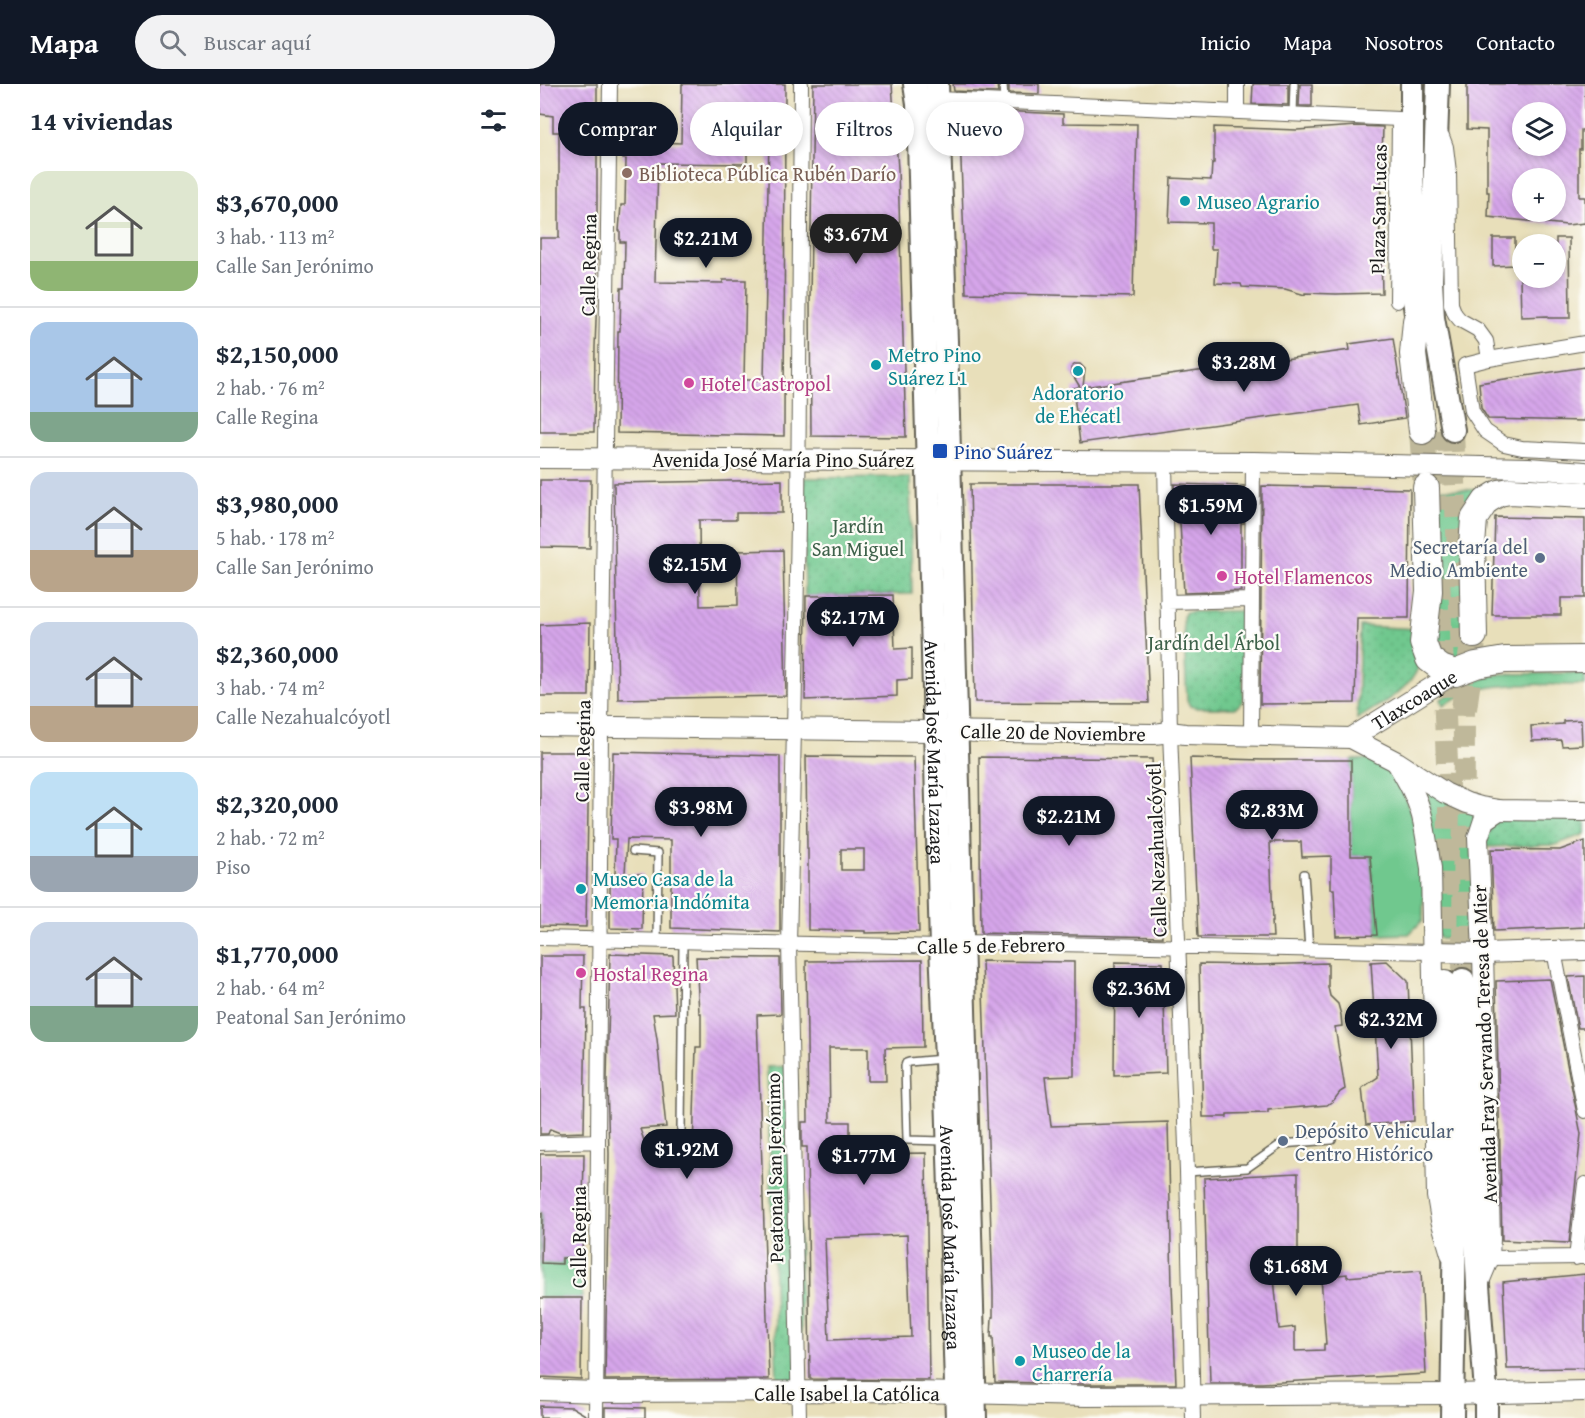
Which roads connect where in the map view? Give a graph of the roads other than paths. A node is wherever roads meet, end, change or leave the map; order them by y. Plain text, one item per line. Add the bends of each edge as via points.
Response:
1 (610, 84) edge
2 (801, 84) edge
3 (915, 84) edge
4 (1003, 84) edge
5 (1237, 84) edge
6 (1294, 84) edge
7 (1412, 84) edge
8 (1438, 84) edge
9 (937, 91) edge
10 (1004, 101) junction
11 (1237, 112) junction
12 (1293, 114) junction
13 (1406, 120) junction
14 (1436, 120) junction
15 (1397, 301) dead end
16 (1416, 321) joint
17 (1585, 343) edge
18 (1489, 359) junction
19 (1436, 430) joint
20 (1585, 451) edge
21 (540, 458) edge
22 (606, 459) junction
23 (798, 460) junction
24 (938, 460) junction
25 (1165, 461) junction
26 (1253, 462) junction
27 (1585, 472) edge
28 (1426, 488) tunnel mouth
29 (1585, 495) edge
30 (1252, 600) junction
31 (1167, 602) junction
32 (1474, 635) tunnel mouth
33 (1585, 644) edge
34 (1585, 659) edge
35 (1466, 669) junction
36 (540, 726) edge
37 (601, 727) junction
38 (794, 729) junction
39 (946, 731) junction
40 (1170, 732) junction
41 (1251, 735) junction
42 (1351, 738) junction
43 (1397, 762) junction
44 (1499, 810) junction
45 (1585, 811) edge
46 (633, 851) dead end
47 (1304, 874) dead end
48 (540, 938) edge
49 (600, 939) junction
50 (657, 941) junction
51 (682, 941) junction
52 (789, 944) junction
53 (951, 945) junction
54 (1179, 947) junction
55 (1309, 950) junction
56 (1585, 950) edge
57 (1554, 951) junction
58 (1431, 952) junction
59 (1483, 953) junction
60 (946, 1059) junction
61 (1585, 1111) edge
62 (681, 1130) dead end
63 (1332, 1140) dead end
64 (598, 1141) junction
65 (948, 1141) junction
66 (540, 1143) edge
67 (1187, 1172) junction
68 (1585, 1184) edge
69 (1489, 1258) junction
70 (1580, 1258) edge
71 (1453, 1259) junction
72 (1478, 1285) junction
73 (540, 1390) edge
74 (1585, 1391) edge
75 (597, 1392) junction
76 (799, 1392) junction
77 (1486, 1392) junction
78 (965, 1394) junction
79 (1452, 1394) junction
80 (1193, 1395) junction
81 (596, 1418) edge
82 (799, 1418) edge
83 (957, 1418) edge
84 (975, 1418) edge
85 (1193, 1418) edge
86 (1452, 1418) edge
87 (1486, 1418) edge

1 - 22 street, Calle Regina
2 - 23 street, Peatonal San Jerónimo
3 - 24 main road, Avenida José María Izazaga
4 - 10 lane
5 - 11 street
6 - 12 lane
7 - 13 main road
8 - 14 main road
9 - 10 street
9 - 24 main road, Avenida José María Izazaga
10 - 11 street
11 - 12 street
12 - 13 street
13 - 15 street, Plaza San Lucas
13 - 16 main road
14 - 18 street via 1446,147 1449,172 1451,304 1460,320 1479,330 1486,341
14 - 19 main road via 1431,281
16 - 19 highway via 1413,354
17 - 18 street
18 - 20 street via 1466,365 1473,411 1485,431 1504,444 1522,448
21 - 22 main road, Avenida José María Pino Suárez
22 - 23 main road, Avenida José María Pino Suárez
22 - 37 street, Calle Regina
23 - 24 main road, Avenida José María Pino Suárez
23 - 38 street, Peatonal San Jerónimo
24 - 25 main road, Avenida José María Pino Suárez
24 - 39 main road, Avenida José María Izazaga
25 - 26 main road, Avenida José María Pino Suárez
25 - 31 street, Calle Nezahualcóyotl
26 - 27 main road, Avenida José María Pino Suárez
26 - 30 street
28 - 35 highway via 1429,591 1423,643 1429,659 1441,668
29 - 32 highway via 1510,491 1486,501 1474,519
30 - 31 street
30 - 41 street
31 - 40 street, Calle Nezahualcóyotl
33 - 35 highway via 1525,643
34 - 35 highway, Tlaxcoaque via 1505,660
35 - 42 main road, Tlaxcoaque
36 - 37 main road, Calle 20 de Noviembre
37 - 38 main road, Calle 20 de Noviembre
37 - 49 street, Calle Regina
38 - 39 main road, Calle 20 de Noviembre
38 - 52 street, Peatonal San Jerónimo
39 - 40 main road, Calle 20 de Noviembre
39 - 53 main road, Avenida José María Izazaga
40 - 41 main road, Calle 20 de Noviembre
40 - 54 street, Calle Nezahualcóyotl
41 - 42 main road, Calle 20 de Noviembre
42 - 43 main road
43 - 44 main road via 1445,793
43 - 58 main road, Avenida Fray Servando Teresa de Mier via 1411,788 1427,838
44 - 45 main road
44 - 59 main road, Avenida Fray Servando Teresa de Mier via 1484,820 1478,838
46 - 50 lane via 658,853
47 - 55 lane
48 - 49 street, Calle 5 de Febrero
49 - 50 street, Calle 5 de Febrero
49 - 64 street, Calle Regina
50 - 51 street, Calle 5 de Febrero
51 - 52 street, Calle 5 de Febrero
51 - 62 lane
52 - 53 street, Calle 5 de Febrero
52 - 76 street, Peatonal San Jerónimo
53 - 54 street, Calle 5 de Febrero
53 - 60 main road, Avenida José María Izazaga
53 - 78 main road, Avenida José María Izazaga
54 - 55 street, Calle 5 de Febrero
54 - 67 street, Calle Nezahualcóyotl
55 - 58 street, Calle 5 de Febrero
56 - 57 main road, Calle 5 de Febrero
57 - 59 main road, Calle 5 de Febrero
57 - 61 street
58 - 59 main road, Calle 5 de Febrero
58 - 71 main road, Avenida Fray Servando Teresa de Mier via 1437,1196
59 - 69 main road, Avenida Fray Servando Teresa de Mier
60 - 65 main road, Avenida José María Izazaga
60 - 65 lane via 905,1066 908,1140
63 - 67 lane via 1281,1144 1247,1168
64 - 66 street
64 - 75 street, Calle Regina
65 - 78 main road, Avenida José María Izazaga
67 - 80 street, Calle Nezahualcóyotl
68 - 70 street
69 - 70 street
69 - 72 main road, Avenida Fray Servando Teresa de Mier
71 - 72 main road, Avenida Fray Servando Teresa de Mier via 1454,981
71 - 79 main road, Avenida Fray Servando Teresa de Mier
72 - 77 main road, Avenida Fray Servando Teresa de Mier
73 - 75 main road, Calle Isabel la Católica
74 - 77 main road, Calle Isabel la Católica
75 - 76 main road, Calle Isabel la Católica
75 - 81 street, Calle Regina
76 - 78 main road, Calle Isabel la Católica
76 - 82 street, Peatonal San Jerónimo
77 - 79 main road, Calle Isabel la Católica
77 - 87 main road, Avenida Fray Servando Teresa de Mier
78 - 80 main road, Calle Isabel la Católica
78 - 83 main road, Avenida José María Izazaga
78 - 84 main road, Avenida José María Izazaga
79 - 80 main road, Calle Isabel la Católica
79 - 86 main road, Avenida Fray Servando Teresa de Mier
80 - 85 street, Calle Nezahualcóyotl

